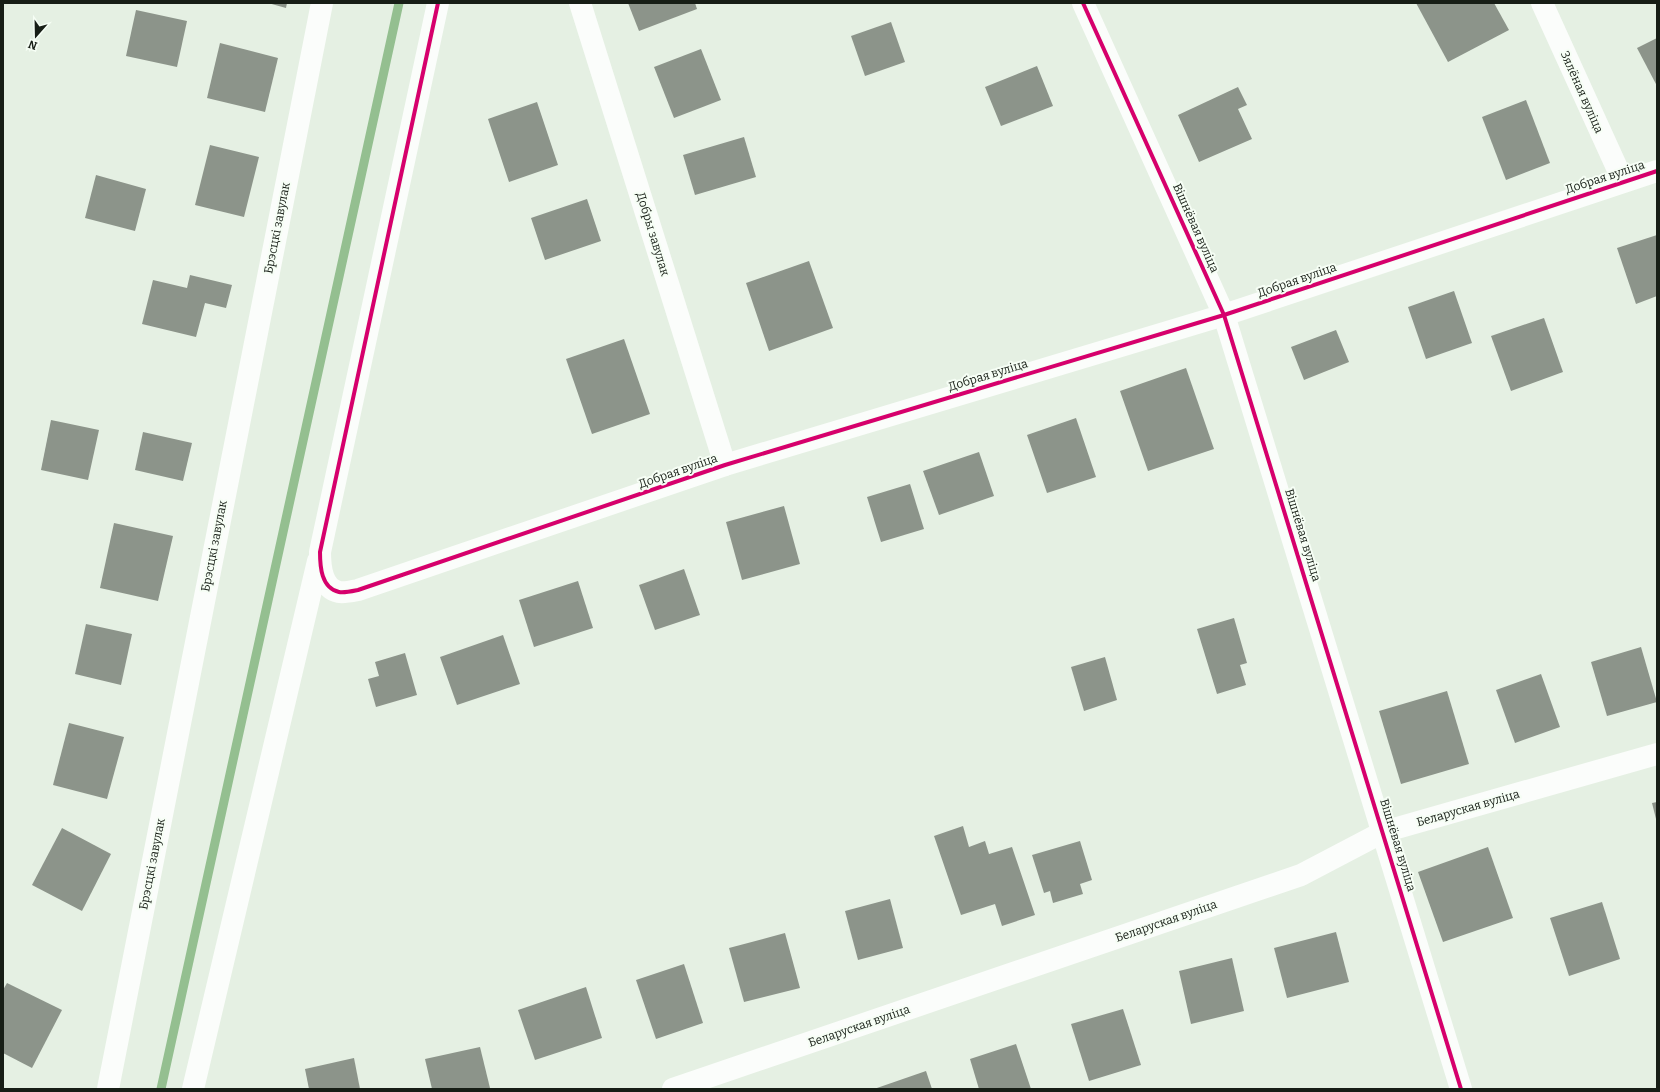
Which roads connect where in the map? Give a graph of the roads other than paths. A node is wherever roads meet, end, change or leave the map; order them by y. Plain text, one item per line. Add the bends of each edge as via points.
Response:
1 (322, 3) edge
2 (438, 3) edge
3 (580, 3) edge
4 (1083, 3) edge
5 (1542, 3) edge
6 (1657, 171) edge
7 (1623, 181) junction
8 (1224, 315) junction
9 (726, 465) junction
10 (320, 552) junction
11 (1657, 754) edge
12 (1383, 832) junction
13 (108, 1089) edge
14 (193, 1089) edge
15 (673, 1089) edge
16 (1461, 1089) edge

1 - 13 street, Брэсцкі завулак
2 - 10 street
3 - 9 street, Добры завулак
4 - 8 street, Вішнёвая вуліца
5 - 7 street, Зялёная вуліца
6 - 7 street, Добрая вуліца
7 - 8 street, Добрая вуліца
8 - 9 street, Добрая вуліца
8 - 12 street, Вішнёвая вуліца
9 - 10 street, Добрая вуліца via 358,590 339,592 326,584 320,567
10 - 14 street
11 - 12 street, Беларуская вуліца
12 - 15 street, Беларуская вуліца via 1301,875
12 - 16 street, Вішнёвая вуліца

